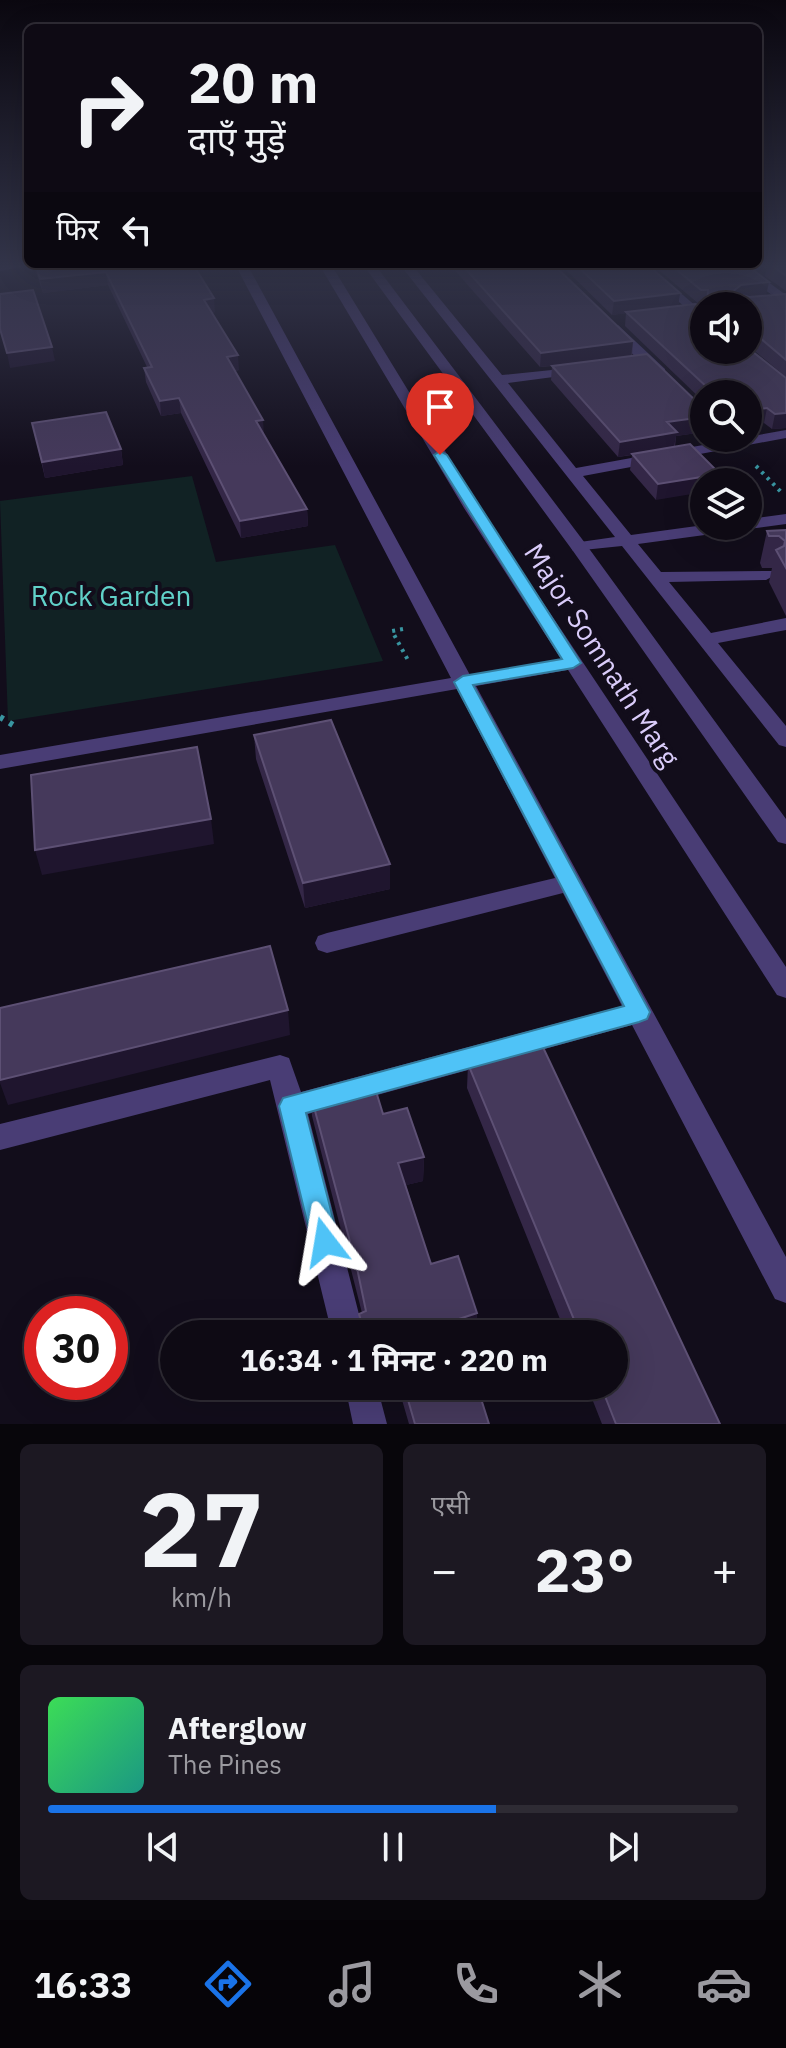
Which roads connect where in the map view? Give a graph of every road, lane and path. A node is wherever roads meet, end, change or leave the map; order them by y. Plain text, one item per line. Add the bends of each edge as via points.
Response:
1 (277, 332) edge
2 (366, 332) edge
3 (419, 332) edge
4 (460, 332) edge
5 (616, 332) edge
6 (588, 369) edge
7 (498, 380) junction
8 (670, 382) edge
9 (786, 434) edge
10 (762, 437) edge
11 (690, 449) edge
12 (572, 473) junction
13 (779, 520) edge
14 (690, 532) edge
15 (786, 534) edge
16 (626, 541) junction
17 (579, 547) junction
18 (766, 575) dead end
19 (654, 577) junction
20 (431, 623) junction
21 (786, 624) edge
22 (705, 640) junction
23 (573, 663) junction
24 (394, 665) dead end
25 (463, 682) junction
26 (0, 717) edge
27 (9, 730) dead end
28 (782, 731) edge
29 (0, 762) edge
30 (786, 836) edge
31 (570, 883) junction
32 (327, 943) dead end
33 (786, 988) edge
34 (639, 1012) junction
35 (295, 1120) junction
36 (0, 1137) edge
37 (786, 1288) edge
38 (345, 1320) edge
39 (364, 1400) edge
40 (370, 1424) edge

1 - 20 street
2 - 23 street, Major Somnath Marg
3 - 17 street, Major Somnath Marg
4 - 7 street
5 - 8 street via 640,362
6 - 7 street
7 - 12 street
9 - 10 street
11 - 12 street
12 - 16 street
13 - 15 street
14 - 16 street
16 - 17 street
16 - 19 street
17 - 30 street, Major Somnath Marg
18 - 19 street
19 - 22 street
20 - 24 path via 392,631 409,663
20 - 25 street
21 - 22 street
22 - 28 street
23 - 25 street
23 - 33 street, Major Somnath Marg
25 - 29 street
25 - 31 street
26 - 27 path via 19,728
31 - 32 street
31 - 34 street
34 - 35 street via 292,1106
34 - 37 street
35 - 36 street via 280,1066
35 - 38 street
39 - 40 street

